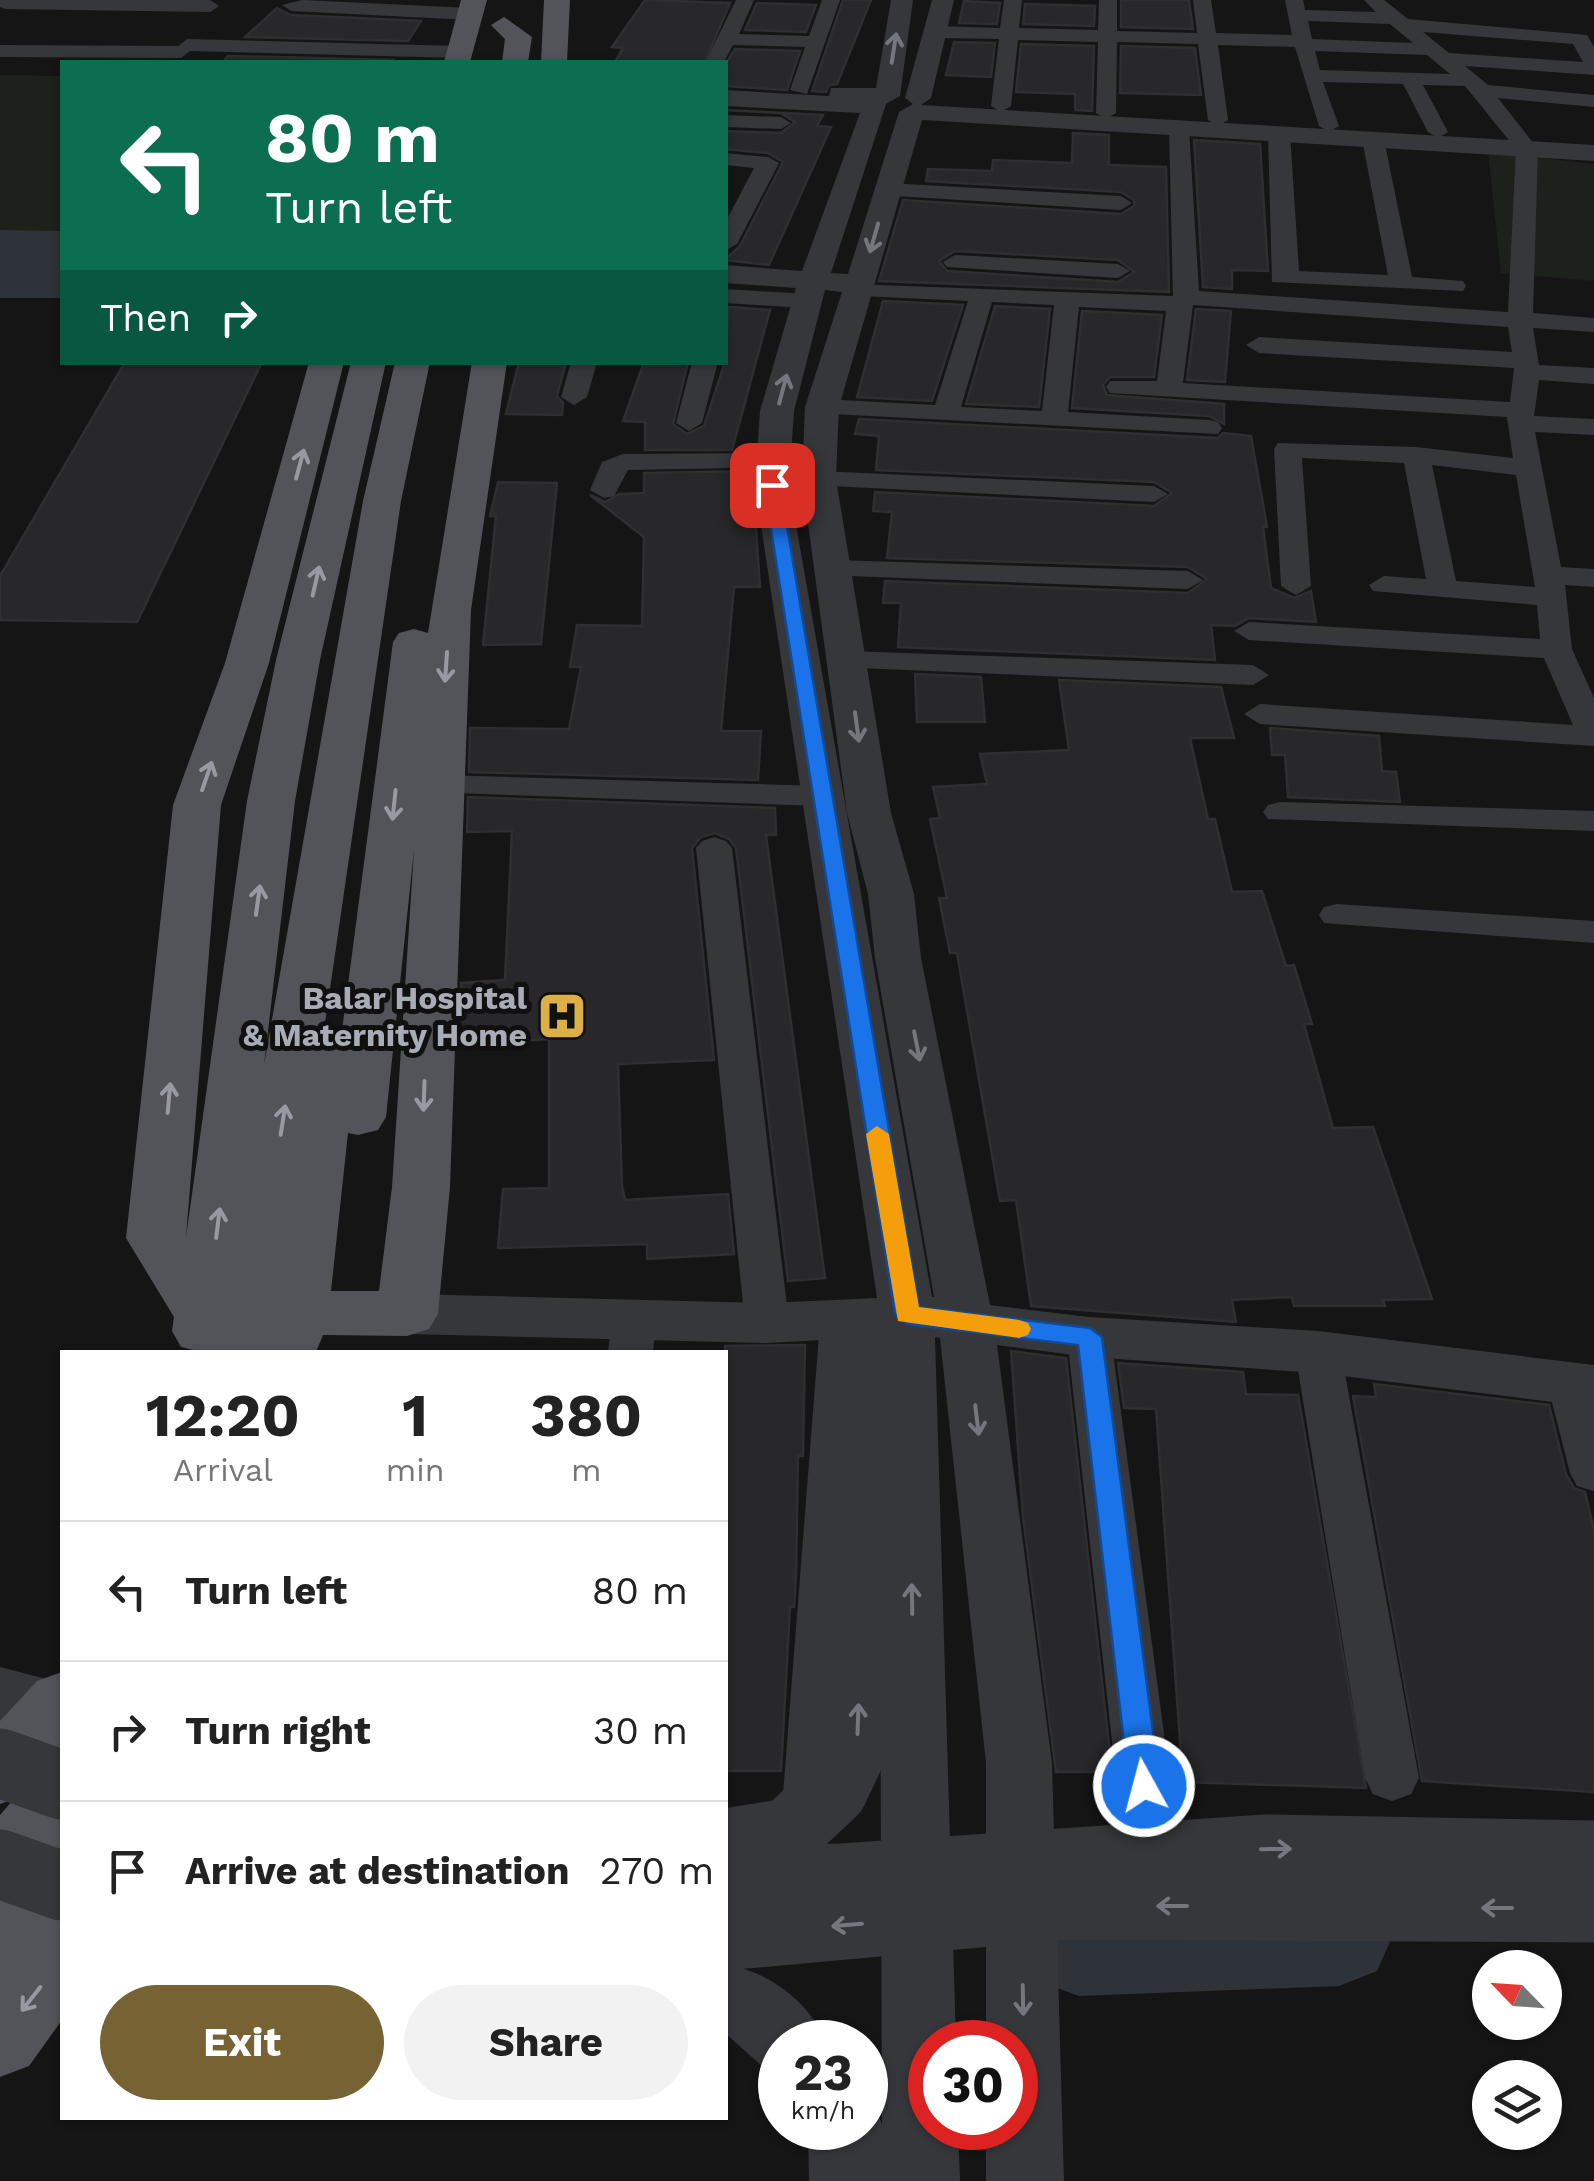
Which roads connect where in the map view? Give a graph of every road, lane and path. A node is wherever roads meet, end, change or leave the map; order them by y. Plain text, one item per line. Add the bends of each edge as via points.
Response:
1 (590, 0) edge
2 (745, 0) edge
3 (831, 0) edge
4 (902, 0) edge
5 (943, 0) edge
6 (1013, 0) edge
7 (1108, 0) edge
8 (1202, 0) edge
9 (1373, 0) edge
10 (557, 1) edge
11 (5, 3) dead end
12 (290, 5) dead end
13 (472, 7) edge
14 (208, 9) edge
15 (59, 11) junction
16 (506, 12) edge
17 (1396, 22) junction
18 (1299, 26) edge
19 (936, 32) junction
20 (1206, 32) junction
21 (1012, 34) junction
22 (1110, 36) junction
23 (727, 39) junction
24 (815, 42) junction
25 (555, 49) edge
26 (0, 51) edge
27 (22, 51) junction
28 (180, 53) edge
29 (1434, 54) junction
30 (459, 57) edge
31 (493, 60) edge
32 (515, 60) edge
33 (532, 60) edge
34 (716, 60) edge
35 (1594, 66) edge
36 (1311, 76) junction
37 (1410, 79) junction
38 (1475, 85) junction
39 (728, 86) edge
40 (800, 90) junction
41 (728, 98) edge
42 (1594, 101) edge
43 (903, 103) junction
44 (1000, 106) junction
45 (1106, 113) junction
46 (728, 120) edge
47 (1218, 120) junction
48 (780, 123) dead end
49 (1329, 126) junction
50 (1178, 128) junction
51 (1438, 132) junction
52 (1279, 133) junction
53 (1374, 139) junction
54 (1594, 140) edge
55 (1524, 143) junction
56 (1594, 153) edge
57 (728, 159) edge
58 (978, 171) dead end
59 (887, 190) junction
60 (974, 195) junction
61 (1121, 203) dead end
62 (1075, 225) dead end
63 (1128, 227) dead end
64 (728, 238) edge
65 (955, 262) junction
66 (1118, 271) dead end
67 (1186, 272) junction
68 (1220, 273) dead end
69 (728, 275) edge
70 (1253, 275) dead end
71 (1287, 277) junction
72 (1402, 284) junction
73 (1454, 286) dead end
74 (861, 287) junction
75 (810, 291) junction
76 (945, 294) junction
77 (728, 296) edge
78 (980, 296) junction
79 (1068, 301) junction
80 (1182, 301) junction
81 (1520, 321) junction
82 (1594, 325) edge
83 (1259, 345) dead end
84 (327, 365) edge
85 (368, 365) edge
86 (411, 365) edge
87 (436, 365) edge
88 (460, 365) edge
89 (490, 365) edge
90 (583, 365) edge
91 (704, 365) edge
92 (1527, 367) junction
93 (1594, 376) edge
94 (1119, 386) dead end
95 (1169, 388) junction
96 (574, 397) dead end
97 (822, 408) junction
98 (946, 414) junction
99 (1520, 417) junction
100 (1054, 420) junction
101 (688, 423) dead end
102 (1594, 427) edge
103 (1209, 428) dead end
104 (1416, 455) junction
105 (774, 461) junction
106 (1528, 468) junction
107 (819, 479) junction
108 (604, 490) dead end
109 (1154, 494) dead end
110 (833, 569) junction
111 (1594, 578) edge
112 (1188, 580) dead end
113 (1384, 585) dead end
114 (1296, 586) dead end
115 (1550, 586) junction
116 (1443, 590) junction
117 (1249, 631) dead end
118 (1556, 649) junction
119 (847, 660) junction
120 (1253, 674) dead end
121 (1260, 714) dead end
122 (1594, 735) edge
123 (438, 785) junction
124 (821, 796) junction
125 (1280, 812) dead end
126 (1594, 820) edge
127 (714, 848) dead end
128 (1337, 915) dead end
129 (1594, 932) edge
130 (407, 1314) junction
131 (767, 1323) junction
132 (966, 1323) junction
133 (873, 1325) junction
134 (268, 1334) edge
135 (632, 1336) edge
136 (1090, 1337) junction
137 (1318, 1352) junction
138 (1582, 1385) edge
139 (1594, 1472) edge
140 (41, 1702) edge
141 (0, 1763) edge
142 (0, 1772) edge
143 (1392, 1778) dead end
144 (60, 1784) edge
145 (1144, 1786) dead end
146 (60, 1798) edge
147 (809, 1814) dead end
148 (728, 1843) edge
149 (1594, 1855) edge
150 (0, 1867) edge
151 (60, 1877) edge
152 (728, 1879) edge
153 (60, 1885) edge
154 (1594, 1908) edge
155 (728, 1936) edge
156 (0, 1955) edge
157 (60, 1961) edge
158 (728, 2000) edge
159 (763, 2020) edge
160 (0, 2039) edge
161 (847, 2150) edge
162 (848, 2181) edge
163 (920, 2181) edge
164 (1026, 2181) edge

1 - 10 main road
2 - 23 street
3 - 24 street
43 -> 4 street
5 - 19 street
6 - 21 street
7 - 22 street
8 - 20 street
9 - 17 street
10 - 25 main road
11 - 15 street
12 - 13 street
13 - 30 main road
14 - 15 street
14 - 28 street
15 - 27 street
16 - 31 main road
16 - 32 main road via 520,37
17 - 18 street
17 - 29 street
17 - 35 street via 1580,39
18 - 20 street
18 - 29 street
18 - 36 street
19 - 21 street
19 - 43 street
20 - 22 street
20 - 47 street
21 - 22 street
21 - 44 street
22 - 45 street
23 - 24 street
23 - 34 street
24 - 40 street
25 - 33 main road via 535,48
26 - 27 street
27 - 28 street
28 - 30 street
29 - 35 street
29 - 38 street
36 - 37 street
36 - 49 street
37 - 38 street
37 - 51 street
38 - 42 street
38 - 55 street
39 - 40 street
40 - 43 street
41 - 43 street
43 - 44 street
43 - 50 street
43 - 59 street
43 - 75 street
44 - 45 street
45 - 47 street
46 - 48 street
47 - 49 street
49 - 51 street
50 - 52 street
50 - 67 street
51 - 55 street
52 - 53 street
52 - 71 street
53 - 55 street
53 - 72 street
54 - 55 street
55 - 56 street
55 - 81 street
57 - 64 street via 768,162
58 - 60 street
59 - 60 street
59 -> 74 street
60 - 61 street
60 - 65 street
62 - 63 street
65 - 66 street
65 - 76 street
67 - 68 street
67 - 80 street
69 - 75 street
70 - 71 street
71 - 72 street
72 - 73 street
74 - 75 street
74 - 76 street
74 - 97 street
75 - 77 street
105 -> 75 street via 777,412
76 - 78 street
78 - 79 street
78 - 98 street
79 - 80 street
79 - 100 street
80 - 81 street
80 - 95 street
81 - 82 street
81 - 92 street
83 - 92 street
134 -> 84 main road via 156,1238 197,805 247,663
134 -> 85 main road via 271,801
134 -> 86 main road via 382,501
87 - 134 main road
88 -> 134 main road via 408,680
89 -> 123 main road via 450,610
90 - 96 street
91 - 101 street
92 - 93 street
92 - 99 street
94 - 95 street
95 - 99 street
97 - 98 street
97 - 107 street
98 - 100 street
99 - 102 street
99 - 106 street
100 - 103 street
104 - 106 street
104 - 114 street via 1288,449
104 - 116 street
105 - 108 street via 623,462 612,468
105 - 124 street via 782,558
106 - 115 street
107 - 109 street
107 - 110 street
110 - 112 street
110 - 119 street
111 - 115 street
113 - 116 street
115 - 116 street
115 - 118 street
117 - 118 street
118 - 122 street
119 - 120 street
119 -> 132 street via 869,812 891,894
121 - 122 street
123 - 124 street
123 -> 130 main road via 421,1187
124 - 133 street
125 - 126 street
127 - 131 street
128 - 129 street
130 - 134 main road
130 - 135 street
131 - 133 street
131 - 135 street
132 - 133 street
132 - 136 street
132 -> 164 street via 1019,1763
133 - 147 street
148 -> 133 street, bridge via 788,1833 833,1791 857,1740
163 -> 133 street
136 - 137 street
136 - 145 street
137 - 138 street
137 - 143 street
138 - 139 street
140 - 142 main road
141 - 144 street, bridge
146 - 150 main road
152 -> 149 street, bridge via 842,1878 1266,1849
150 - 153 street, bridge
151 - 156 main road
154 -> 155 street, bridge via 1065,1906
157 -> 160 main road
158 - 159 street via 740,2001
161 - 162 street

